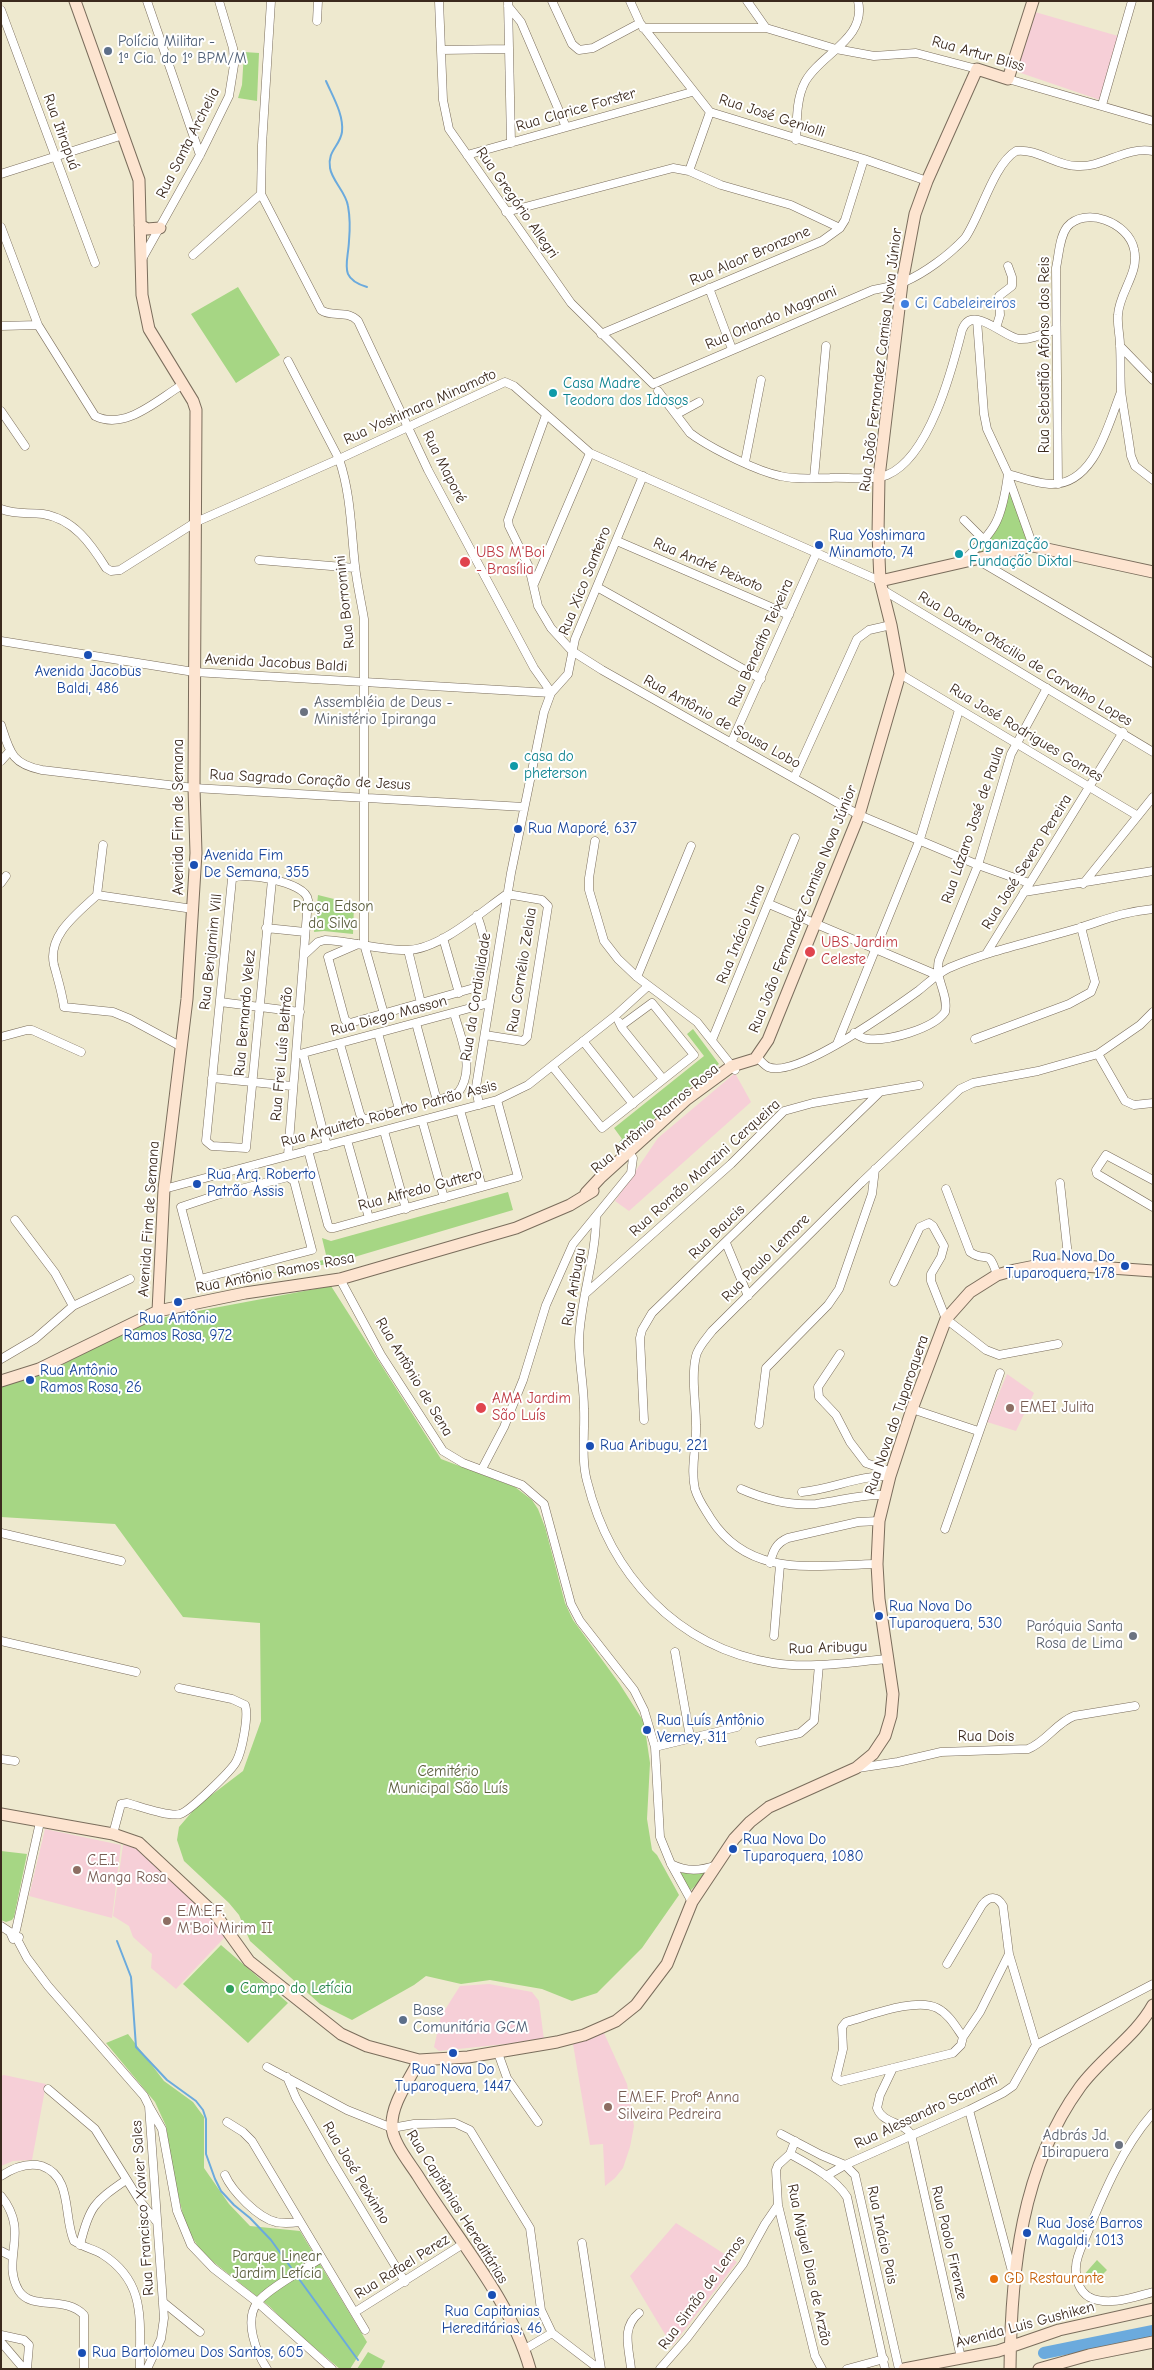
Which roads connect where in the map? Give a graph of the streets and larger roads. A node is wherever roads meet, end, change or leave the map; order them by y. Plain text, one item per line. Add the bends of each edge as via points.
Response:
1 (75, 1) edge
2 (147, 1) edge
3 (219, 1) edge
4 (271, 1) edge
5 (318, 1) edge
6 (439, 1) edge
7 (552, 1) edge
8 (630, 1) edge
9 (747, 1) edge
10 (858, 1) edge
11 (1033, 1) edge
12 (1132, 1) edge
13 (508, 4) edge
14 (1, 10) edge
15 (317, 21) dead end
16 (642, 26) junction
17 (766, 28) junction
18 (508, 49) junction
19 (836, 49) junction
20 (441, 50) junction
21 (977, 69) junction
22 (1008, 78) junction
23 (692, 92) junction
24 (1102, 105) junction
25 (710, 112) junction
26 (1153, 121) edge
27 (566, 128) junction
28 (123, 136) junction
29 (796, 140) junction
30 (511, 143) junction
31 (1153, 150) edge
32 (200, 155) junction
33 (468, 155) junction
34 (56, 156) junction
35 (864, 159) junction
36 (689, 171) junction
37 (1, 174) edge
38 (927, 181) junction
39 (261, 194) junction
40 (506, 212) junction
41 (140, 225) junction
42 (1, 227) edge
43 (160, 228) junction
44 (840, 228) junction
45 (193, 255) dead end
46 (141, 261) junction
47 (95, 263) dead end
48 (1008, 266) dead end
49 (902, 283) junction
50 (709, 288) junction
51 (977, 320) junction
52 (1, 326) edge
53 (38, 326) junction
54 (996, 328) junction
55 (1056, 329) junction
56 (601, 334) junction
57 (826, 346) dead end
58 (1120, 346) junction
59 (732, 349) junction
60 (288, 361) dead end
61 (761, 380) dead end
62 (1153, 380) edge
63 (182, 385) junction
64 (655, 387) junction
65 (1121, 390) junction
66 (699, 402) dead end
67 (1, 411) edge
68 (546, 414) junction
69 (676, 414) junction
70 (409, 427) junction
71 (25, 446) dead end
72 (590, 453) junction
73 (339, 459) junction
74 (745, 462) junction
75 (1008, 474) junction
76 (643, 476) junction
77 (879, 477) junction
78 (814, 478) junction
79 (1153, 480) edge
80 (1058, 484) junction
81 (1, 509) edge
82 (964, 520) dead end
83 (196, 522) junction
84 (616, 540) junction
85 (984, 540) junction
86 (1034, 546) junction
87 (816, 554) junction
88 (976, 558) junction
89 (259, 560) dead end
90 (963, 561) junction
91 (355, 568) junction
92 (1150, 572) edge
93 (534, 584) junction
94 (881, 585) junction
95 (597, 587) junction
96 (789, 615) junction
97 (891, 625) junction
98 (1, 641) edge
99 (572, 651) junction
100 (1153, 664) edge
101 (194, 672) junction
102 (900, 674) junction
103 (762, 679) junction
104 (364, 682) junction
105 (1047, 688) junction
106 (551, 692) junction
107 (959, 710) junction
108 (1, 725) edge
109 (1123, 732) junction
110 (731, 743) junction
111 (1016, 743) junction
112 (10, 752) junction
113 (1153, 752) edge
114 (1, 761) edge
115 (794, 778) junction
116 (1090, 787) junction
117 (194, 788) junction
118 (363, 797) junction
119 (1153, 797) edge
120 (524, 807) junction
121 (859, 815) junction
122 (1138, 816) junction
123 (795, 838) dead end
124 (920, 839) junction
125 (595, 841) dead end
126 (103, 846) dead end
127 (691, 846) dead end
128 (978, 865) junction
129 (1153, 871) edge
130 (272, 880) junction
131 (1029, 883) junction
132 (1083, 884) junction
133 (1024, 892) junction
134 (507, 894) junction
135 (97, 895) junction
136 (769, 904) junction
137 (193, 909) junction
138 (1153, 909) edge
139 (477, 915) junction
140 (816, 923) junction
141 (1081, 927) junction
142 (266, 928) junction
143 (305, 932) junction
144 (443, 938) junction
145 (361, 944) junction
146 (875, 948) junction
147 (408, 950) junction
148 (986, 954) junction
149 (304, 955) junction
150 (937, 975) junction
151 (637, 977) junction
152 (648, 986) junction
153 (459, 993) junction
154 (220, 1002) junction
155 (489, 1003) junction
156 (422, 1004) junction
157 (259, 1007) junction
158 (300, 1012) junction
159 (1153, 1012) edge
160 (454, 1013) junction
161 (384, 1014) junction
162 (615, 1016) junction
163 (416, 1023) junction
164 (622, 1025) junction
165 (378, 1033) junction
166 (854, 1033) junction
167 (484, 1035) junction
168 (1, 1037) edge
169 (975, 1039) dead end
170 (712, 1040) junction
171 (583, 1041) junction
172 (340, 1044) junction
173 (837, 1044) junction
174 (180, 1046) junction
175 (81, 1052) dead end
176 (299, 1054) junction
177 (1098, 1054) junction
178 (756, 1058) junction
179 (552, 1066) junction
180 (736, 1067) junction
181 (212, 1078) junction
182 (663, 1079) junction
183 (252, 1082) junction
184 (919, 1085) dead end
185 (292, 1086) junction
186 (879, 1093) junction
187 (497, 1100) junction
188 (1153, 1103) edge
189 (633, 1104) junction
190 (479, 1105) junction
191 (460, 1110) junction
192 (422, 1120) junction
193 (384, 1131) junction
194 (347, 1140) junction
195 (327, 1146) junction
196 (246, 1148) joint
197 (308, 1150) junction
198 (288, 1155) junction
199 (631, 1156) junction
200 (875, 1169) junction
201 (1153, 1180) edge
202 (1060, 1183) dead end
203 (482, 1188) junction
204 (164, 1189) junction
205 (946, 1189) dead end
206 (444, 1198) junction
207 (181, 1207) joint
208 (1153, 1207) edge
209 (406, 1209) junction
210 (596, 1217) junction
211 (369, 1218) junction
212 (15, 1220) dead end
213 (726, 1242) junction
214 (1069, 1265) junction
215 (1153, 1271) edge
216 (997, 1275) junction
217 (130, 1279) dead end
218 (340, 1279) junction
219 (894, 1282) dead end
220 (585, 1294) junction
221 (748, 1296) junction
222 (73, 1306) junction
223 (158, 1311) junction
224 (946, 1319) junction
225 (1058, 1344) dead end
226 (840, 1354) dead end
227 (1, 1359) edge
228 (1000, 1373) dead end
229 (1, 1381) edge
230 (912, 1409) junction
231 (644, 1420) dead end
232 (759, 1424) dead end
233 (978, 1431) junction
234 (482, 1469) junction
235 (891, 1474) junction
236 (741, 1489) dead end
237 (802, 1492) dead end
238 (885, 1495) junction
239 (879, 1521) junction
240 (945, 1529) dead end
241 (1, 1532) edge
242 (121, 1561) dead end
243 (770, 1563) junction
244 (877, 1564) junction
245 (780, 1565) junction
246 (774, 1636) dead end
247 (1, 1641) edge
248 (675, 1652) dead end
249 (887, 1659) junction
250 (819, 1665) junction
251 (136, 1672) dead end
252 (179, 1688) dead end
253 (1135, 1706) dead end
254 (737, 1727) dead end
255 (690, 1737) junction
256 (760, 1742) dead end
257 (655, 1747) junction
258 (1, 1759) edge
259 (16, 1761) dead end
260 (856, 1768) junction
261 (1, 1814) edge
262 (40, 1822) junction
263 (113, 1834) junction
264 (671, 1864) junction
265 (717, 1865) junction
266 (692, 1902) junction
267 (1, 1926) edge
268 (13, 1931) junction
269 (1010, 1954) junction
270 (947, 1964) dead end
271 (1153, 1984) edge
272 (1153, 2005) edge
273 (963, 2037) junction
274 (1036, 2045) junction
275 (498, 2053) junction
276 (419, 2060) junction
277 (267, 2067) dead end
278 (893, 2068) junction
279 (287, 2077) junction
280 (48, 2089) dead end
281 (149, 2106) junction
282 (969, 2110) junction
283 (1153, 2113) edge
284 (227, 2122) dead end
285 (538, 2122) dead end
286 (392, 2128) junction
287 (781, 2134) dead end
288 (911, 2134) junction
289 (795, 2141) junction
290 (790, 2154) junction
291 (846, 2165) junction
292 (225, 2174) dead end
293 (1, 2176) edge
294 (826, 2176) junction
295 (126, 2180) junction
296 (1, 2196) edge
297 (778, 2205) junction
298 (156, 2221) junction
299 (300, 2222) junction
300 (582, 2242) dead end
301 (463, 2244) junction
302 (1004, 2244) junction
303 (80, 2245) junction
304 (1, 2251) edge
305 (11, 2256) junction
306 (1018, 2256) junction
307 (320, 2258) junction
308 (405, 2282) junction
309 (1015, 2282) junction
310 (1153, 2292) edge
311 (163, 2302) junction
312 (257, 2302) junction
313 (1153, 2309) edge
314 (355, 2312) junction
315 (639, 2312) dead end
316 (365, 2330) dead end
317 (200, 2332) dead end
318 (552, 2333) junction
319 (1, 2336) edge
320 (1, 2342) edge
321 (1153, 2342) edge
322 (1010, 2348) junction
323 (525, 2349) junction
324 (961, 2358) junction
325 (884, 2359) junction
326 (26, 2369) edge
327 (84, 2369) edge
328 (140, 2369) edge
329 (147, 2369) edge
330 (267, 2369) edge
331 (332, 2369) edge
332 (530, 2369) edge
333 (600, 2369) edge
334 (632, 2369) edge
335 (660, 2369) edge
336 (822, 2369) edge
337 (847, 2369) edge
338 (885, 2369) edge
339 (899, 2369) edge
340 (904, 2369) edge
341 (1010, 2369) edge
342 (1039, 2369) edge

1 - 28 street, Avenida Fim de Semana
2 - 32 street
3 - 32 street, Rua Santa Archelia via 233,48 232,84 226,106
4 - 39 street
5 - 15 street
6 - 20 street, Rua Gregório Allegri
7 - 16 street via 572,44 579,50 593,48
8 - 16 street, Rua José Geniolli
9 - 17 street
10 - 19 street via 857,21 849,38
11 - 22 street
12 - 24 street
13 - 18 street
13 - 27 street via 521,22
14 - 34 street, Rua Itirapuá
16 - 17 street, Rua Artur Bliss
16 - 23 street, Rua José Geniolli
17 - 19 street, Rua Artur Bliss
18 - 20 street
18 - 30 street
19 - 21 street, Rua Artur Bliss via 874,56 916,53
19 - 29 street via 812,72 802,89
20 - 33 street, Rua Gregório Allegri via 446,119 452,134
21 - 22 street, Rua Artur Bliss
21 - 38 street, Rua João Fernandez Camisa Nova Júnior
22 - 24 street, Rua Artur Bliss
23 - 25 street, Rua José Geniolli
23 - 27 street, Rua Clarice Forster
24 - 26 street, Rua Artur Bliss
25 - 29 street, Rua José Geniolli
25 - 36 street
27 - 30 street, Rua Clarice Forster
28 - 34 street
28 - 41 street, Avenida Fim de Semana via 139,180
29 - 35 street, Rua José Geniolli
30 - 33 street, Rua Clarice Forster
31 - 49 street, Rua Orlando Magnani via 1137,150 1078,166 1016,151 998,173 965,238
32 - 43 street, Rua Santa Archelia
33 - 40 street, Rua Gregório Allegri
34 - 37 street
34 - 47 street, Rua Itirapuá
35 - 38 street, Rua José Geniolli
35 - 44 street, Rua Alaor Bronzone via 849,213
36 - 40 street via 668,169
36 - 44 street via 722,185 791,205
38 - 49 street, Rua João Fernandez Camisa Nova Júnior via 911,228
39 - 45 street
39 - 70 street, Rua Maporé via 321,310 350,315 358,321
40 - 56 street, Rua Gregório Allegri via 571,303
41 - 43 street via 148,229
41 - 46 street, Avenida Fim de Semana
42 - 53 street
43 - 46 street, Rua Santa Archelia
44 - 50 street, Rua Alaor Bronzone via 822,241
46 - 63 street, Avenida Fim de Semana via 142,295 149,329
48 - 54 street via 1012,286 998,296 1000,315
49 - 59 street, Rua Orlando Magnani via 873,290
49 - 77 street, Rua João Fernandez Camisa Nova Júnior
50 - 56 street, Rua Alaor Bronzone
50 - 59 street
51 - 54 street
51 - 75 street via 987,429
51 - 77 street via 970,320 964,326 948,383 919,444 894,471
52 - 53 street
53 - 63 street via 88,407 105,421 126,419
54 - 55 street via 1008,336 1022,339
55 - 58 street, Rua Sebastião Afonso dos Reis via 1056,268 1064,233 1079,220 1108,221 1129,236 1135,256 1119,306
55 - 80 street, Rua Sebastião Afonso dos Reis
56 - 64 street, Rua Gregório Allegri
57 - 78 street
58 - 62 street
58 - 65 street, Rua Sebastião Afonso dos Reis
59 - 64 street, Rua Orlando Magnani
60 - 73 street, Rua Borromini
61 - 74 street
63 - 83 street, Avenida Fim de Semana via 194,401 196,410
64 - 69 street, Rua Gregório Allegri
65 - 79 street, Rua Sebastião Afonso dos Reis via 1131,456 1135,466
65 - 80 street via 1089,465 1079,475
66 - 69 street
67 - 71 street
68 - 70 street, Rua Yoshimara Minamoto via 505,382
68 - 72 street, Rua Yoshimara Minamoto
68 - 93 street, Rua Antônio de Sousa Lobo via 508,520
69 - 74 street, Rua Gregório Allegri via 697,438
70 - 73 street, Rua Yoshimara Minamoto
70 - 106 street, Rua Maporé via 479,566 534,668
72 - 76 street, Rua Yoshimara Minamoto
72 - 93 street
73 - 83 street, Rua Yoshimara Minamoto
73 - 91 street, Rua Borromini via 350,508
74 - 78 street, Rua Gregório Allegri via 780,476
75 - 80 street via 1043,484
75 - 85 street via 1002,511
75 - 86 street
76 - 84 street, Rua Xico Santeiro
76 - 87 street, Rua Yoshimara Minamoto
77 - 78 street, Rua Gregório Allegri
77 - 94 street, Rua João Fernandez Camisa Nova Júnior
81 - 83 street, Rua Yoshimara Minamoto via 20,514 42,514 62,521 87,539 106,568 115,571 128,567
82 - 85 street
83 - 101 street, Avenida Fim de Semana
84 - 95 street, Rua Xico Santeiro
84 - 96 street, Rua André Peixoto
85 - 90 street
86 - 88 street
86 - 92 street
87 - 94 street, Rua Yoshimara Minamoto
87 - 96 street, Rua Benedito Teixeira
88 - 90 street
88 - 100 street
89 - 91 street
90 - 94 street
91 - 104 street, Rua Borromini via 364,619
93 - 99 street, Rua Antônio de Sousa Lobo via 543,615
94 - 97 street, Rua João Fernandez Camisa Nova Júnior
94 - 105 street, Rua Doutor Otácilio de Carvalho Lopes
95 - 99 street, Rua Xico Santeiro
95 - 103 street
96 - 103 street, Rua Benedito Teixeira
97 - 102 street, Rua João Fernandez Camisa Nova Júnior
97 - 115 street via 869,630 856,639
98 - 101 street, Avenida Jacobus Baldi
99 - 106 street, Rua Xico Santeiro via 568,674
99 - 110 street, Rua Antônio de Sousa Lobo
101 - 104 street, Avenida Jacobus Baldi
101 - 117 street, Avenida Fim de Semana
102 - 107 street, Rua José Rodrigues Gomes
102 - 121 street, Rua João Fernandez Camisa Nova Júnior
103 - 110 street, Rua Benedito Teixeira
104 - 106 street, Avenida Jacobus Baldi
104 - 118 street, Rua Borromini
105 - 109 street, Rua Doutor Otácilio de Carvalho Lopes
105 - 111 street, Rua Lázaro José de Paula
106 - 120 street
107 - 111 street, Rua José Rodrigues Gomes
107 - 124 street
108 - 112 street
109 - 113 street, Rua Doutor Otácilio de Carvalho Lopes
109 - 116 street, Rua José Severo Pereira
110 - 115 street, Rua Antônio de Sousa Lobo
111 - 116 street, Rua José Rodrigues Gomes
111 - 128 street, Rua Lázaro José de Paula
112 - 114 street
112 - 117 street, Rua Sagrado Coração de Jesus via 19,763 42,770
115 - 121 street, Rua Antônio de Sousa Lobo
116 - 122 street, Rua José Rodrigues Gomes
116 - 131 street, Rua José Severo Pereira
117 - 118 street, Rua Sagrado Coração de Jesus
117 - 137 street, Avenida Fim de Semana via 196,853
118 - 120 street, Rua Sagrado Coração de Jesus
118 - 145 street, Rua Borromini
119 - 122 street
120 - 134 street
121 - 124 street, Rua Antônio de Sousa Lobo
121 - 140 street, Rua João Fernandez Camisa Nova Júnior
122 - 132 street
123 - 136 street, Rua Inácio Lima
124 - 128 street, Rua Antônio de Sousa Lobo
124 - 146 street
125 - 151 street via 589,890 600,930 610,950
126 - 135 street
127 - 151 street
128 - 131 street, Rua Antônio de Sousa Lobo
128 - 150 street, Rua Lázaro José de Paula via 939,960
129 - 132 street
130 - 142 street, Rua Bernardo Velez
130 - 143 street, Rua Benjamim Vill via 294,885 307,894
130 - 154 street, Rua Benjamim Vill via 233,877
131 - 133 street, Rua José Severo Pereira
132 - 133 street
133 - 148 street, Rua José Severo Pereira
134 - 139 street
134 - 155 street, Rua da Cordialidade
134 - 167 street, Rua Cornélio Zelaia via 542,900 548,906 527,1037 523,1042
135 - 137 street
135 - 174 street via 70,921 55,943 54,964 64,1007 113,1012
136 - 140 street
136 - 170 street, Rua Inácio Lima
137 - 174 street, Avenida Fim de Semana via 187,999
138 - 141 street via 1112,915
139 - 144 street
139 - 153 street via 486,940 486,956 476,987
140 - 146 street
140 - 178 street, Rua João Fernandez Camisa Nova Júnior via 768,1040
141 - 148 street
141 - 169 street via 1095,982 1091,992 1069,1004
142 - 143 street
142 - 157 street, Rua Bernardo Velez
143 - 149 street, Rua Frei Luís Beltrão
144 - 147 street
144 - 153 street
145 - 147 street
145 - 149 street via 324,940
145 - 161 street, Rua Borromini
145 - 161 street via 328,956 345,1020 351,1023
146 - 150 street
146 - 173 street
147 - 156 street
148 - 150 street
149 - 158 street, Rua Frei Luís Beltrão
150 - 166 street
150 - 166 street via 946,1005 943,1015 928,1026 911,1033 869,1039
151 - 152 street
152 - 162 street, Rua Arquiteto Roberto Patrão Assis
152 - 170 street via 697,1022
153 - 156 street
154 - 157 street
154 - 181 street, Rua Benjamim Vill
155 - 160 street, Rua Diego Masson
155 - 167 street, Rua da Cordialidade
156 - 161 street
157 - 158 street
157 - 183 street, Rua Bernardo Velez
158 - 176 street, Rua Frei Luís Beltrão
159 - 177 street, Rua Paulo Lemore
160 - 163 street, Rua Diego Masson
160 - 163 street via 467,1072 458,1093 440,1100 436,1097
162 - 164 street
162 - 171 street, Rua Arquiteto Roberto Patrão Assis
163 - 165 street, Rua Diego Masson
164 - 182 street
164 - 182 street via 652,1004 694,1055
165 - 172 street, Rua Diego Masson
165 - 172 street via 400,1109 369,1119 362,1119 360,1114
166 - 173 street
167 - 190 street, Rua da Cordialidade via 476,1087
168 - 175 street via 32,1030
170 - 180 street
171 - 179 street, Rua Arquiteto Roberto Patrão Assis
171 - 189 street
172 - 176 street, Rua Diego Masson
173 - 178 street via 812,1059 786,1067 768,1067
174 - 204 street, Avenida Fim de Semana
176 - 185 street, Rua Frei Luís Beltrão
176 - 195 street
177 - 188 street via 1125,1101 1134,1105
177 - 200 street, Rua Paulo Lemore via 1038,1071 973,1083 960,1089
178 - 180 street, Rua Antônio Ramos Rosa
179 - 187 street, Rua Arquiteto Roberto Patrão Assis via 519,1090
179 - 189 street via 602,1128
180 - 199 street, Rua Antônio Ramos Rosa
181 - 183 street
181 - 196 street, Rua Benjamim Vill via 207,1144
182 - 189 street
183 - 185 street
183 - 196 street, Rua Bernardo Velez
184 - 186 street, Rua Romão Manzini Cerqueira
185 - 198 street, Rua Frei Luís Beltrão
186 - 213 street, Rua Baucis
186 - 220 street, Rua Romão Manzini Cerqueira via 784,1111 731,1164
187 - 190 street, Rua Arquiteto Roberto Patrão Assis
187 - 203 street, Rua Alfredo Guttero via 518,1176
190 - 191 street, Rua Arquiteto Roberto Patrão Assis
191 - 192 street, Rua Arquiteto Roberto Patrão Assis
191 - 203 street
192 - 193 street, Rua Arquiteto Roberto Patrão Assis
192 - 206 street
193 - 194 street, Rua Arquiteto Roberto Patrão Assis
193 - 209 street
194 - 195 street, Rua Arquiteto Roberto Patrão Assis
194 - 211 street
195 - 197 street, Rua Arquiteto Roberto Patrão Assis
197 - 198 street, Rua Arquiteto Roberto Patrão Assis
197 - 211 street, Rua Alfredo Guttero via 329,1227
198 - 204 street, Rua Arquiteto Roberto Patrão Assis
199 - 210 street via 631,1173
199 - 218 street, Rua Antônio Ramos Rosa via 570,1205 516,1228
200 - 221 street, Rua Paulo Lemore
200 - 232 street via 869,1202 839,1289 828,1305 766,1368
201 - 208 street via 1106,1155 1096,1170 1097,1174
202 - 214 street
203 - 206 street, Rua Alfredo Guttero
204 - 223 street, Avenida Fim de Semana
205 - 216 street via 966,1244 976,1256 991,1258
206 - 209 street, Rua Alfredo Guttero
207 - 207 street via 200,1279 310,1252 312,1247 294,1181 288,1177
209 - 211 street, Rua Alfredo Guttero
210 - 220 street, Rua Aribugu via 595,1248
210 - 234 street via 573,1244 555,1282 524,1380
212 - 222 street via 55,1273
213 - 221 street
213 - 231 street, Rua Baucis via 652,1313 642,1330
214 - 215 street, Rua Nova do Tuparoquera
214 - 216 street, Rua Nova do Tuparoquera via 1040,1266
216 - 224 street, Rua Nova do Tuparoquera via 970,1292
217 - 222 street
218 - 223 street, Rua Antônio Ramos Rosa via 245,1293
218 - 234 street, Rua Antônio de Sena via 381,1355 443,1451 463,1463
219 - 224 street via 920,1228 928,1223 933,1226 944,1246 931,1281
220 - 250 street, Rua Aribugu via 579,1343 586,1478 604,1531 633,1580 666,1615 711,1644 742,1656 775,1663
221 - 243 street, Rua Paulo Lemore via 712,1331 696,1356 694,1476 701,1503 717,1528 750,1555
222 - 227 street via 35,1339
223 - 229 street, Rua Antônio Ramos Rosa via 39,1369
224 - 225 street via 986,1350 999,1355
224 - 230 street, Rua Nova do Tuparoquera
226 - 235 street via 818,1387 819,1397 836,1415 866,1463
228 - 233 street
230 - 233 street
230 - 235 street, Rua Nova do Tuparoquera
233 - 240 street
234 - 257 street, Rua Antônio de Sena via 522,1485 544,1504 571,1604 580,1621 634,1690
235 - 237 street
235 - 238 street, Rua Nova do Tuparoquera
236 - 238 street via 770,1500 805,1504 857,1495
238 - 239 street, Rua Nova do Tuparoquera
239 - 243 street via 858,1522 780,1541
239 - 244 street, Rua Nova do Tuparoquera
241 - 242 street
243 - 245 street, Rua Paulo Lemore
244 - 245 street, Rua Paulo Lemore
244 - 249 street, Rua Nova do Tuparoquera
245 - 246 street
247 - 251 street
248 - 255 street
249 - 250 street, Rua Aribugu
249 - 260 street, Rua Nova do Tuparoquera via 893,1694 892,1716 885,1736 873,1754
250 - 256 street via 814,1721 800,1733
252 - 263 street via 232,1699 245,1705 246,1715 236,1762 182,1814 121,1804
253 - 260 street, Rua Dois via 1074,1716 1040,1744 1028,1749 941,1752
254 - 255 street
255 - 257 street
257 - 264 street, Rua Antônio de Sena via 660,1837
258 - 259 street
260 - 265 street, Rua Nova do Tuparoquera via 769,1808 747,1825
261 - 262 street, Rua Nova do Tuparoquera
262 - 263 street, Rua Nova do Tuparoquera
262 - 268 street
263 - 276 street, Rua Nova do Tuparoquera via 139,1843 151,1852 216,1915 249,1962 341,2034 367,2046
264 - 265 street via 695,1871
264 - 266 street, Rua Antônio de Sena
265 - 266 street, Rua Nova do Tuparoquera
266 - 275 street, Rua Nova do Tuparoquera via 667,1964 636,2005 616,2020 584,2035
267 - 268 street, Rua Francisco Xavier Sales
268 - 281 street, Rua Francisco Xavier Sales via 12,1938 16,1939 48,1986 144,2096
269 - 270 street via 1003,1906 996,1898 990,1898 982,1904
269 - 273 street via 989,1997
269 - 274 street
271 - 274 street
272 - 306 street via 1083,2083 1060,2116 1031,2186
273 - 278 street via 961,2046 953,2053
273 - 278 street via 950,2018 929,2005 916,2004 843,2024 843,2049 836,2080
274 - 282 street, Rua Alessandro Scarlatti via 1012,2086
275 - 276 street, Rua Nova do Tuparoquera
275 - 285 street via 507,2078
276 - 286 street, Rua Capitânias Hereditárias via 395,2108
277 - 279 street
278 - 288 street via 877,2108 883,2118 903,2126
279 - 286 street via 348,2110
279 - 308 street, Rua José Peixinho via 327,2154
280 - 295 street via 95,2129
281 - 298 street, Rua Francisco Xavier Sales
281 - 312 street via 162,2129 178,2211 191,2245 213,2268
282 - 288 street, Rua Alessandro Scarlatti
282 - 302 street
283 - 310 street via 1108,2187 1076,2265 1079,2286 1094,2299 1111,2301
284 - 299 street via 252,2141
286 - 301 street, Rua Capitânias Hereditárias via 396,2141
286 - 318 street via 455,2123 470,2130 530,2228 541,2310
287 - 289 street
288 - 291 street, Rua Alessandro Scarlatti
288 - 324 street, Rua Paolo Firenze
289 - 290 street, Rua Miguel Dias de Arzão
289 - 291 street
290 - 294 street, Rua Inácio Pais
290 - 297 street, Rua Miguel Dias de Arzão via 776,2170
291 - 294 street, Rua Alessandro Scarlatti
291 - 339 street, Rua Inácio Pais via 855,2175
292 - 299 street via 243,2200 265,2217 276,2222
293 - 303 street via 26,2165 38,2165 56,2174 66,2198 70,2232
294 - 325 street, Rua Inácio Pais via 843,2190 850,2206
295 - 298 street
295 - 303 street via 95,2203
296 - 305 street via 14,2216 16,2229
297 - 335 street, Rua Simão de Lemos via 744,2264
297 - 336 street, Rua Miguel Dias de Arzão via 815,2356
298 - 311 street, Rua Francisco Xavier Sales
299 - 307 street
300 - 333 street
301 - 308 street, Rua Rafael Perez
301 - 323 street, Rua Capitânias Hereditárias
302 - 306 street
302 - 309 street
303 - 328 street via 114,2263 133,2288 141,2326
304 - 305 street
305 - 327 street via 14,2278 26,2298 68,2304 78,2308 84,2316
306 - 309 street
307 - 312 street
307 - 314 street
308 - 314 street, Rua Rafael Perez
309 - 322 street
311 - 317 street
311 - 329 street, Rua Francisco Xavier Sales via 161,2339
312 - 330 street via 252,2316 254,2336 257,2351
312 - 331 street
313 - 322 street, Avenida Luis Gushiken via 1059,2330
314 - 316 street
315 - 334 street via 627,2327
318 - 323 street
318 - 333 street
319 - 326 street via 24,2340 29,2345
320 - 326 street
321 - 342 street via 1089,2354
322 - 324 street, Avenida Luis Gushiken
322 - 341 street
323 - 332 street, Rua Capitânias Hereditárias
324 - 340 street, Avenida Luis Gushiken
325 - 337 street
325 - 338 street, Rua Inácio Pais

